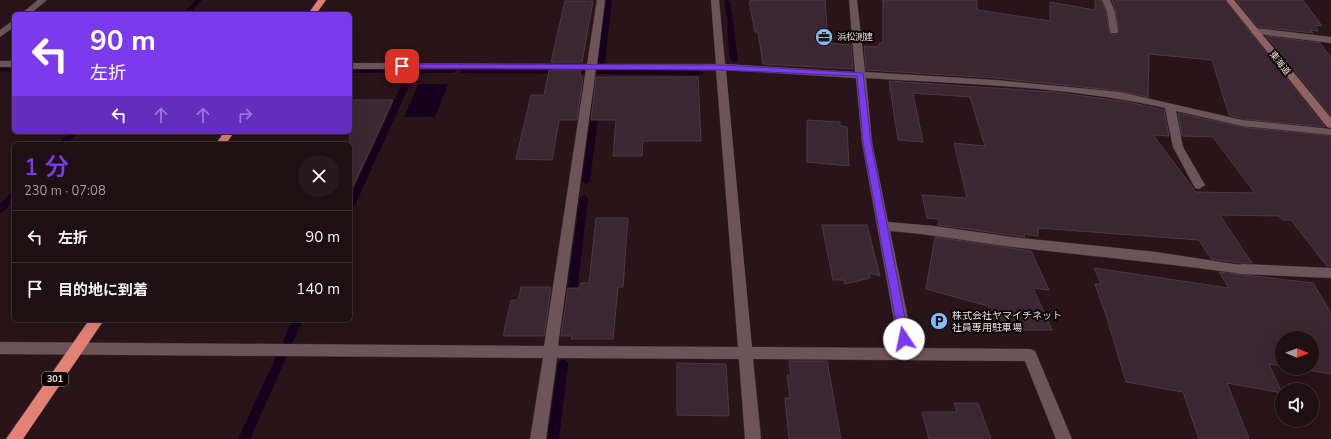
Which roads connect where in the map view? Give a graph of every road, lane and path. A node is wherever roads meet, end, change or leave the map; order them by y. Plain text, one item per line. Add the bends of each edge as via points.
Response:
1 (43, 0) edge
2 (322, 0) edge
3 (601, 0) edge
4 (715, 0) edge
5 (853, 0) edge
6 (1106, 0) edge
7 (1230, 0) edge
8 (28, 12) edge
9 (313, 12) edge
10 (12, 25) edge
11 (1114, 31) dead end
12 (1254, 31) junction
13 (0, 34) edge
14 (1331, 40) edge
15 (0, 64) edge
16 (12, 64) edge
17 (352, 66) edge
18 (592, 67) junction
19 (721, 67) junction
20 (860, 74) junction
21 (1170, 106) junction
22 (1331, 125) edge
23 (1331, 132) edge
24 (1200, 185) dead end
25 (883, 226) junction
26 (1331, 274) edge
27 (96, 322) edge
28 (0, 348) edge
29 (77, 348) junction
30 (551, 351) junction
31 (745, 352) junction
32 (908, 354) junction
33 (14, 439) edge
34 (538, 439) edge
35 (752, 439) edge
36 (1064, 439) edge

1 - 8 street
2 - 9 highway
3 - 18 street
4 - 19 street
5 - 20 street
6 - 11 street
7 - 12 main road, 東海道
10 - 13 street
12 - 14 street
12 - 22 main road, 東海道
15 - 16 street
17 - 18 street
18 - 19 street
18 - 30 street
19 - 20 street
19 - 31 street
20 - 21 street via 1109,94
20 - 25 street via 867,142
21 - 23 street via 1259,126
21 - 24 street via 1178,146
25 - 26 street via 934,230 1012,242 1242,269
25 - 32 street
27 - 29 highway, 301
28 - 29 street
29 - 30 street
29 - 33 highway, 301
30 - 31 street
30 - 34 street
31 - 32 street
31 - 35 street
32 - 36 street via 1030,355

